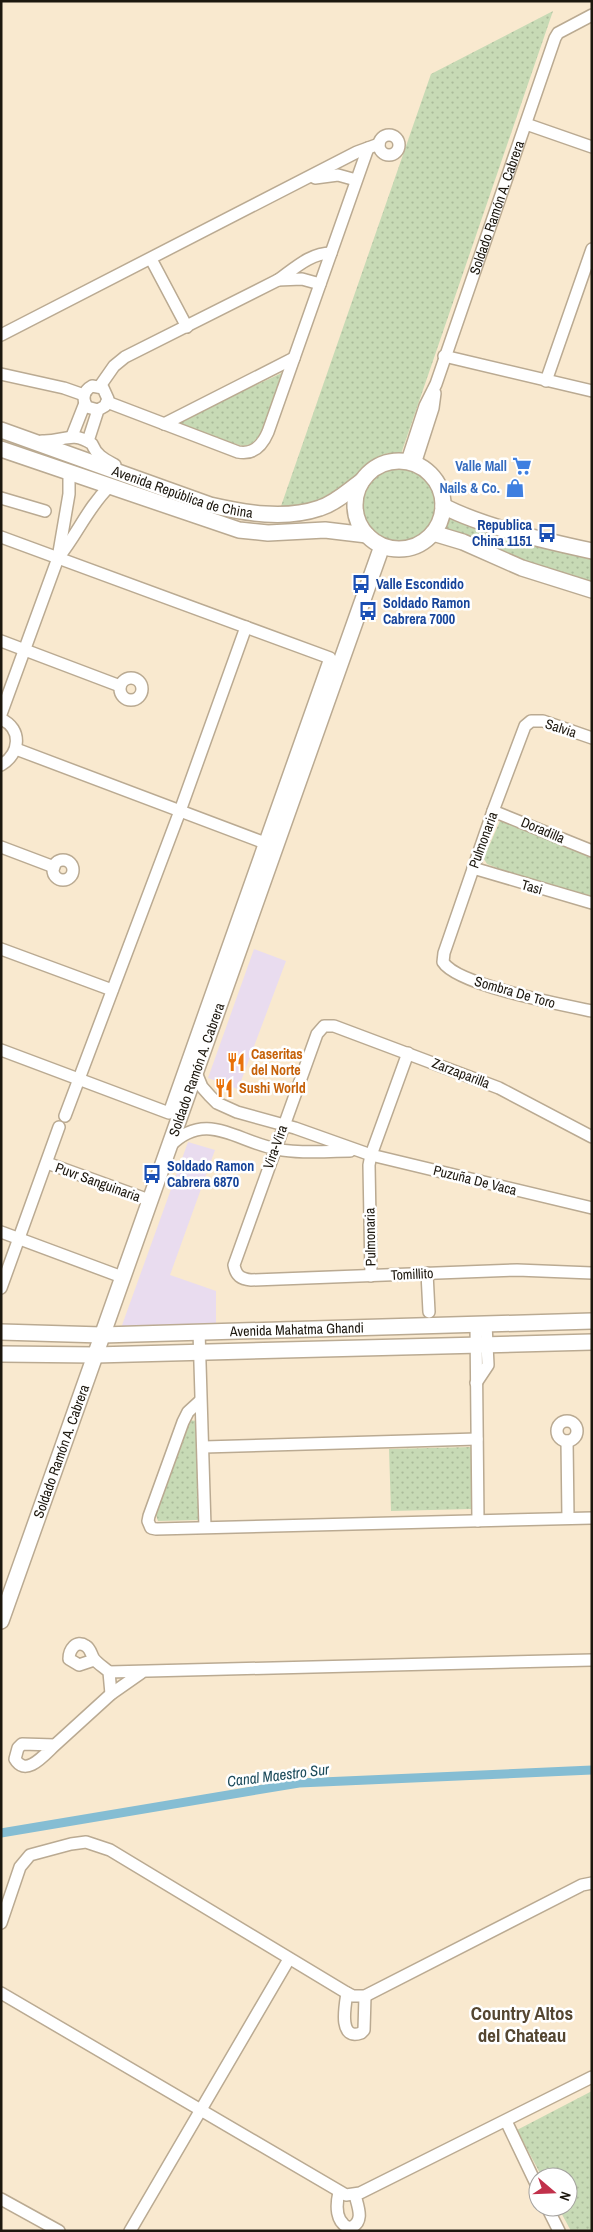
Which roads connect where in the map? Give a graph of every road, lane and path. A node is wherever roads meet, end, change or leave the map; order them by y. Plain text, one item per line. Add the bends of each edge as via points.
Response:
1 (592, 15) edge
2 (526, 124) junction
3 (379, 144) dead end
4 (592, 147) edge
5 (368, 148) junction
6 (356, 180) junction
7 (299, 182) junction
8 (592, 249) edge
9 (331, 253) junction
10 (152, 259) junction
11 (278, 280) junction
12 (320, 284) junction
13 (187, 327) junction
14 (6, 333) edge
15 (1, 341) edge
16 (444, 356) junction
17 (294, 358) junction
18 (1, 364) edge
19 (5, 374) edge
20 (546, 381) junction
21 (436, 384) junction
22 (100, 386) junction
23 (592, 391) edge
24 (84, 399) junction
25 (102, 406) junction
26 (164, 424) junction
27 (1, 430) edge
28 (72, 436) junction
29 (30, 440) junction
30 (88, 441) junction
31 (4, 452) edge
32 (411, 463) junction
33 (70, 472) junction
34 (362, 481) junction
35 (148, 483) junction
36 (109, 487) junction
37 (1, 498) edge
38 (443, 506) junction
39 (45, 511) dead end
40 (433, 532) junction
41 (366, 535) junction
42 (1, 537) edge
43 (382, 546) junction
44 (592, 551) edge
45 (58, 558) junction
46 (592, 590) edge
47 (246, 627) junction
48 (1, 641) edge
49 (24, 650) junction
50 (120, 686) dead end
51 (1, 714) edge
52 (1, 719) edge
53 (531, 721) joint
54 (592, 738) edge
55 (16, 749) junction
56 (1, 765) edge
57 (180, 811) junction
58 (493, 811) junction
59 (265, 843) junction
60 (1, 847) edge
61 (592, 851) edge
62 (54, 867) dead end
63 (473, 868) junction
64 (592, 904) edge
65 (1, 949) edge
66 (443, 962) joint
67 (112, 990) junction
68 (592, 1011) edge
69 (324, 1026) joint
70 (1, 1050) edge
71 (408, 1054) junction
72 (195, 1070) junction
73 (78, 1079) junction
74 (237, 1112) junction
75 (64, 1116) dead end
76 (283, 1125) junction
77 (60, 1127) dead end
78 (229, 1134) junction
79 (592, 1137) edge
80 (167, 1149) junction
81 (274, 1149) junction
82 (358, 1151) junction
83 (371, 1155) junction
84 (46, 1163) junction
85 (149, 1200) junction
86 (592, 1208) edge
87 (1, 1232) edge
88 (19, 1238) junction
89 (235, 1271) joint
90 (427, 1273) junction
91 (592, 1273) edge
92 (122, 1276) junction
93 (371, 1276) junction
94 (1, 1288) edge
95 (429, 1312) dead end
96 (592, 1321) edge
97 (481, 1324) junction
98 (199, 1331) junction
99 (1, 1332) edge
100 (102, 1335) junction
101 (592, 1342) edge
102 (482, 1344) junction
103 (198, 1352) junction
104 (1, 1354) edge
105 (95, 1355) junction
106 (200, 1402) junction
107 (477, 1439) junction
108 (567, 1441) dead end
109 (204, 1447) junction
110 (568, 1518) junction
111 (592, 1518) edge
112 (478, 1521) junction
113 (205, 1527) junction
114 (1, 1621) edge
115 (94, 1660) dead end
116 (592, 1660) edge
117 (109, 1672) junction
118 (141, 1673) junction
119 (110, 1694) junction
120 (56, 1745) dead end
121 (592, 1883) edge
122 (1, 1923) edge
123 (289, 1959) junction
124 (1, 1993) edge
125 (347, 1993) junction
126 (365, 1996) junction
127 (592, 2077) edge
128 (201, 2108) junction
129 (506, 2121) junction
130 (528, 2167) edge
131 (339, 2192) junction
132 (356, 2195) junction
133 (1, 2199) edge
134 (552, 2217) edge
135 (59, 2231) edge
136 (130, 2231) edge
137 (559, 2231) edge

1 - 2 street, Soldado Ramón A. Cabrera via 558,33
2 - 4 street
2 - 16 street, Soldado Ramón A. Cabrera
3 - 5 street
5 - 6 street
5 - 7 street
6 - 7 street via 332,175
6 - 9 street
7 - 10 street
8 - 20 street
9 - 11 street via 310,258
9 - 12 street
10 - 13 street
10 - 14 street
11 - 12 street via 302,279
11 - 13 street
12 - 17 street
13 - 22 street via 126,357 114,366
14 - 15 street
16 - 20 street
16 - 21 street, Soldado Ramón A. Cabrera
17 - 26 street
17 - 26 street via 268,432 254,451 238,452
18 - 19 street
19 - 24 street via 64,388
20 - 23 street
21 - 32 street, Soldado Ramón A. Cabrera via 425,406
21 - 32 street, Soldado Ramón A. Cabrera via 433,408
22 - 24 street via 88,388
22 - 25 street via 106,391
24 - 25 street via 90,409
24 - 28 street
25 - 26 street
25 - 30 street
27 - 29 main road, Avenida República de China
28 - 29 street via 55,442
28 - 30 street
29 - 35 main road, Avenida República de China
30 - 35 street via 100,457
31 - 33 main road, Avenida República de China
32 - 34 main road via 394,461 382,464
32 - 38 main road via 436,480
33 - 36 main road, Avenida República de China
33 - 45 street
34 - 35 main road, Avenida República de China via 321,508 280,514 218,507
34 - 41 main road via 355,503 360,526
36 - 41 main road, Avenida República de China via 239,530 268,533 325,530
36 - 45 street via 96,500
37 - 39 street
38 - 40 main road
38 - 44 main road via 538,538
40 - 43 main road via 425,540 404,549
40 - 46 main road via 513,565
41 - 43 main road
42 - 45 street
43 - 72 main road, Soldado Ramón A. Cabrera
45 - 47 street
45 - 49 street
47 - 57 street
47 - 59 street via 330,658
48 - 49 street
49 - 50 street
49 - 51 street
52 - 55 street via 16,734
53 - 54 street, Salvia via 543,721
53 - 58 street, Pulmonaria via 522,731
55 - 56 street via 13,756
55 - 57 street
57 - 59 street
57 - 67 street
58 - 61 street, Doradilla
58 - 63 street, Pulmonaria
59 - 73 street via 169,1112
60 - 62 street
63 - 64 street, Tasi
63 - 66 street, Pulmonaria
65 - 67 street
66 - 68 street, Sombra De Toro via 453,973 485,984
67 - 73 street
69 - 71 street, Zarzaparilla via 334,1026
69 - 76 street, Vira-Vira via 317,1034
70 - 73 street
71 - 79 street, Zarzaparilla via 505,1090
71 - 83 street, Pulmonaria
72 - 74 street via 210,1096
72 - 80 main road, Soldado Ramón A. Cabrera
73 - 75 street
74 - 76 street
74 - 78 street
76 - 81 street, Vira-Vira
76 - 82 street
77 - 84 street
78 - 80 street via 200,1128 179,1137
78 - 81 street
80 - 85 main road, Soldado Ramón A. Cabrera
81 - 82 street
81 - 89 street, Vira-Vira via 235,1259
82 - 83 street, Puzuña De Vaca
83 - 86 street, Puzuña De Vaca
83 - 93 street, Pulmonaria
84 - 85 street, Puvr Sanguinaria
84 - 88 street
85 - 92 main road, Soldado Ramón A. Cabrera
87 - 88 street
88 - 92 street
88 - 94 street
89 - 93 street, Tomillito via 243,1279 251,1280
90 - 91 street, Tomillito via 532,1270
90 - 93 street, Tomillito
90 - 95 street
92 - 100 main road, Soldado Ramón A. Cabrera
96 - 97 main road, Avenida Mahatma Ghandi
97 - 98 main road, Avenida Mahatma Ghandi
97 - 102 street
98 - 100 main road, Avenida Mahatma Ghandi
98 - 103 street
99 - 100 main road, Avenida Mahatma Ghandi
100 - 105 main road, Soldado Ramón A. Cabrera
101 - 102 main road, Avenida Mahatma Ghandi
102 - 103 main road, Avenida Mahatma Ghandi
102 - 107 street via 476,1383
103 - 105 main road, Avenida Mahatma Ghandi
103 - 106 street
104 - 105 main road, Avenida Mahatma Ghandi
105 - 114 main road, Soldado Ramón A. Cabrera
106 - 109 street
106 - 113 street via 188,1412 183,1422 148,1521 151,1528 156,1529
107 - 109 street
107 - 112 street
108 - 110 street
109 - 113 street
110 - 111 street
110 - 112 street
112 - 113 street
115 - 117 street
116 - 118 street
117 - 118 street
117 - 119 street
118 - 119 street
119 - 120 street
121 - 126 street via 582,1885
122 - 123 street via 20,1867 30,1855 86,1842 110,1850
123 - 125 street
123 - 128 street
124 - 128 street
125 - 126 street
125 - 126 street via 344,2022 349,2033 353,2034 364,2030
127 - 129 street
128 - 131 street
128 - 136 street
129 - 130 street
129 - 132 street
131 - 132 street
131 - 132 street via 338,2216 350,2228 360,2217
133 - 135 street
134 - 137 street

